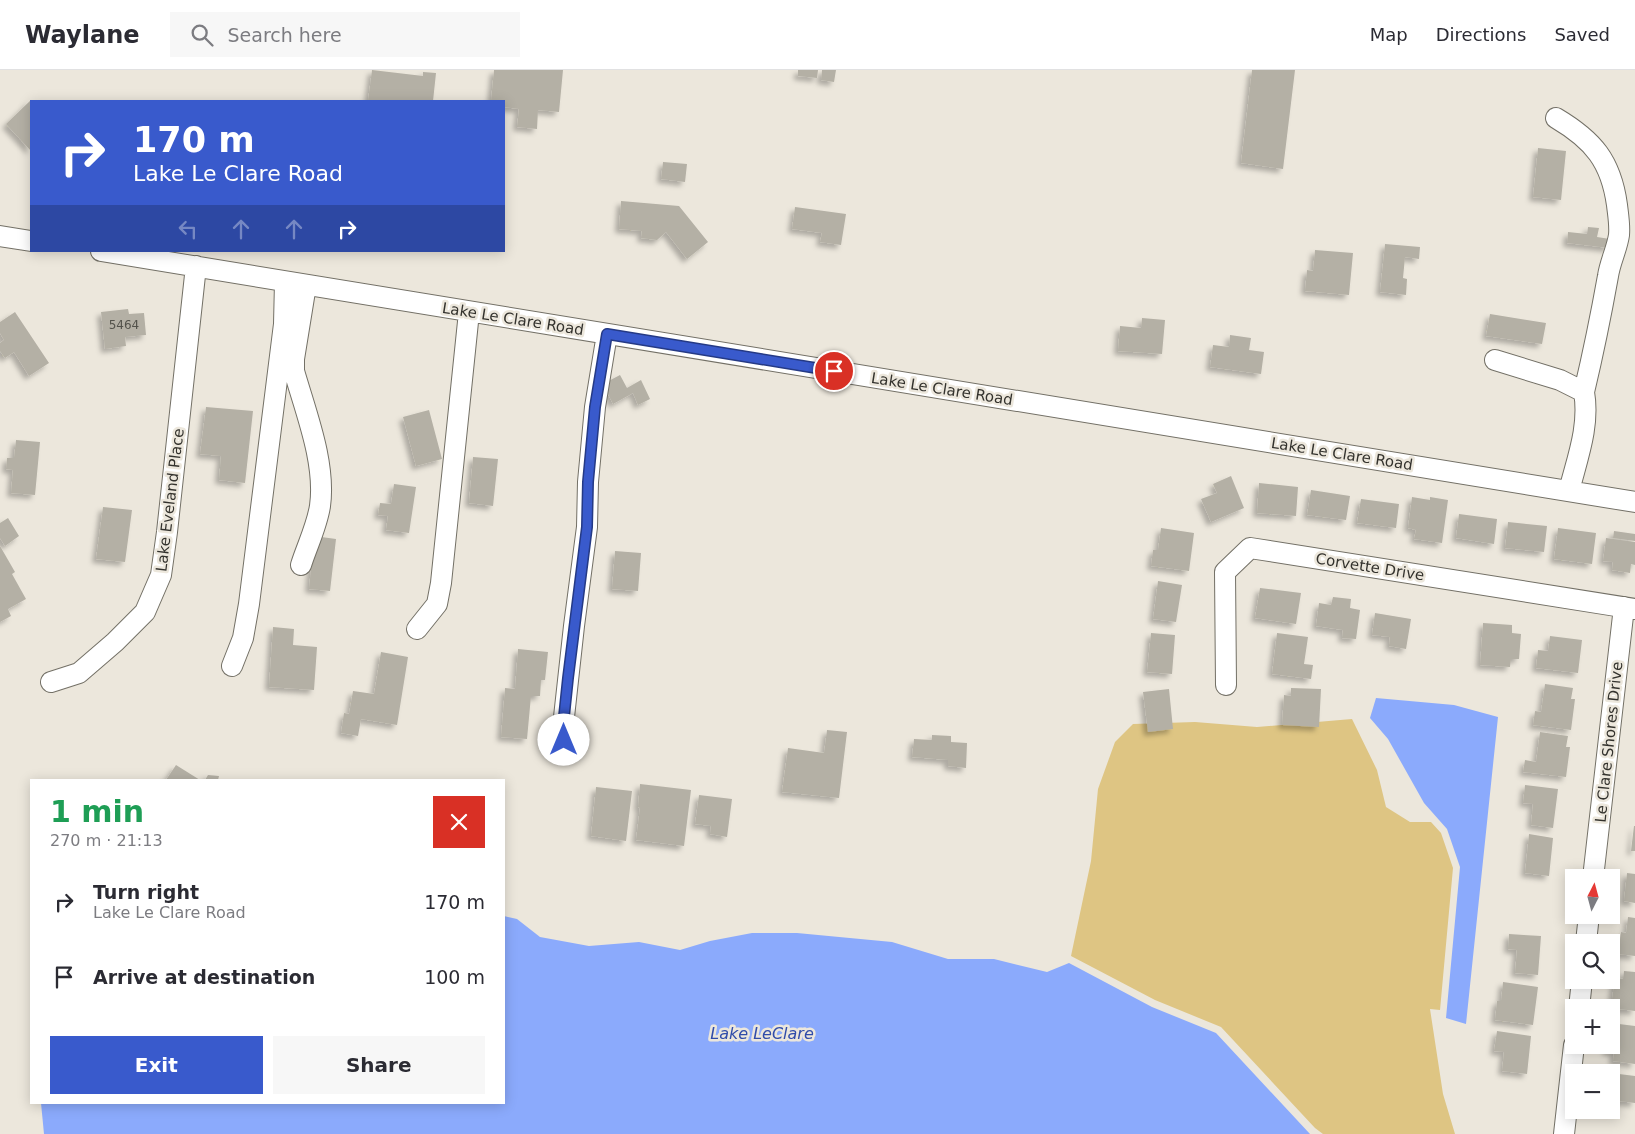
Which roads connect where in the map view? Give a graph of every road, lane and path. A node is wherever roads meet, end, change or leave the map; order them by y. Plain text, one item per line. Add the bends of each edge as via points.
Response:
1 (1556, 118) dead end
2 (0, 236) edge
3 (30, 240) edge
4 (107, 252) edge
5 (196, 266) junction
6 (285, 282) junction
7 (306, 285) junction
8 (469, 312) junction
9 (607, 334) junction
10 (1495, 360) dead end
11 (1584, 392) junction
12 (1569, 491) junction
13 (1635, 502) edge
14 (302, 565) dead end
15 (1629, 608) edge
16 (417, 629) dead end
17 (232, 666) dead end
18 (51, 682) dead end
19 (1226, 685) dead end
20 (570, 753) dead end
21 (1594, 869) edge
22 (1573, 1054) edge
23 (1564, 1134) edge

1 - 11 street via 1576,130 1603,159 1614,189 1619,219 1619,235 1609,268
2 - 3 street
4 - 5 street, Lake Le Clare Road
5 - 6 street, Lake Le Clare Road
5 - 18 street, Lake Eveland Place via 161,575 144,612 116,642 79,674
6 - 7 street, Lake Le Clare Road
6 - 17 street via 284,324 249,604 243,638
7 - 8 street, Lake Le Clare Road
7 - 14 street via 294,371 320,466 321,488 320,508
8 - 9 street, Lake Le Clare Road
8 - 16 street via 441,583 437,604
9 - 12 street, Lake Le Clare Road
9 - 20 street via 595,407 587,527 563,726 564,740
10 - 11 street via 1560,380
11 - 12 street via 1584,433
12 - 13 street, Lake Le Clare Road
15 - 19 street, Corvette Drive via 1250,548 1225,572
15 - 21 street, Le Clare Shores Drive
22 - 23 street

